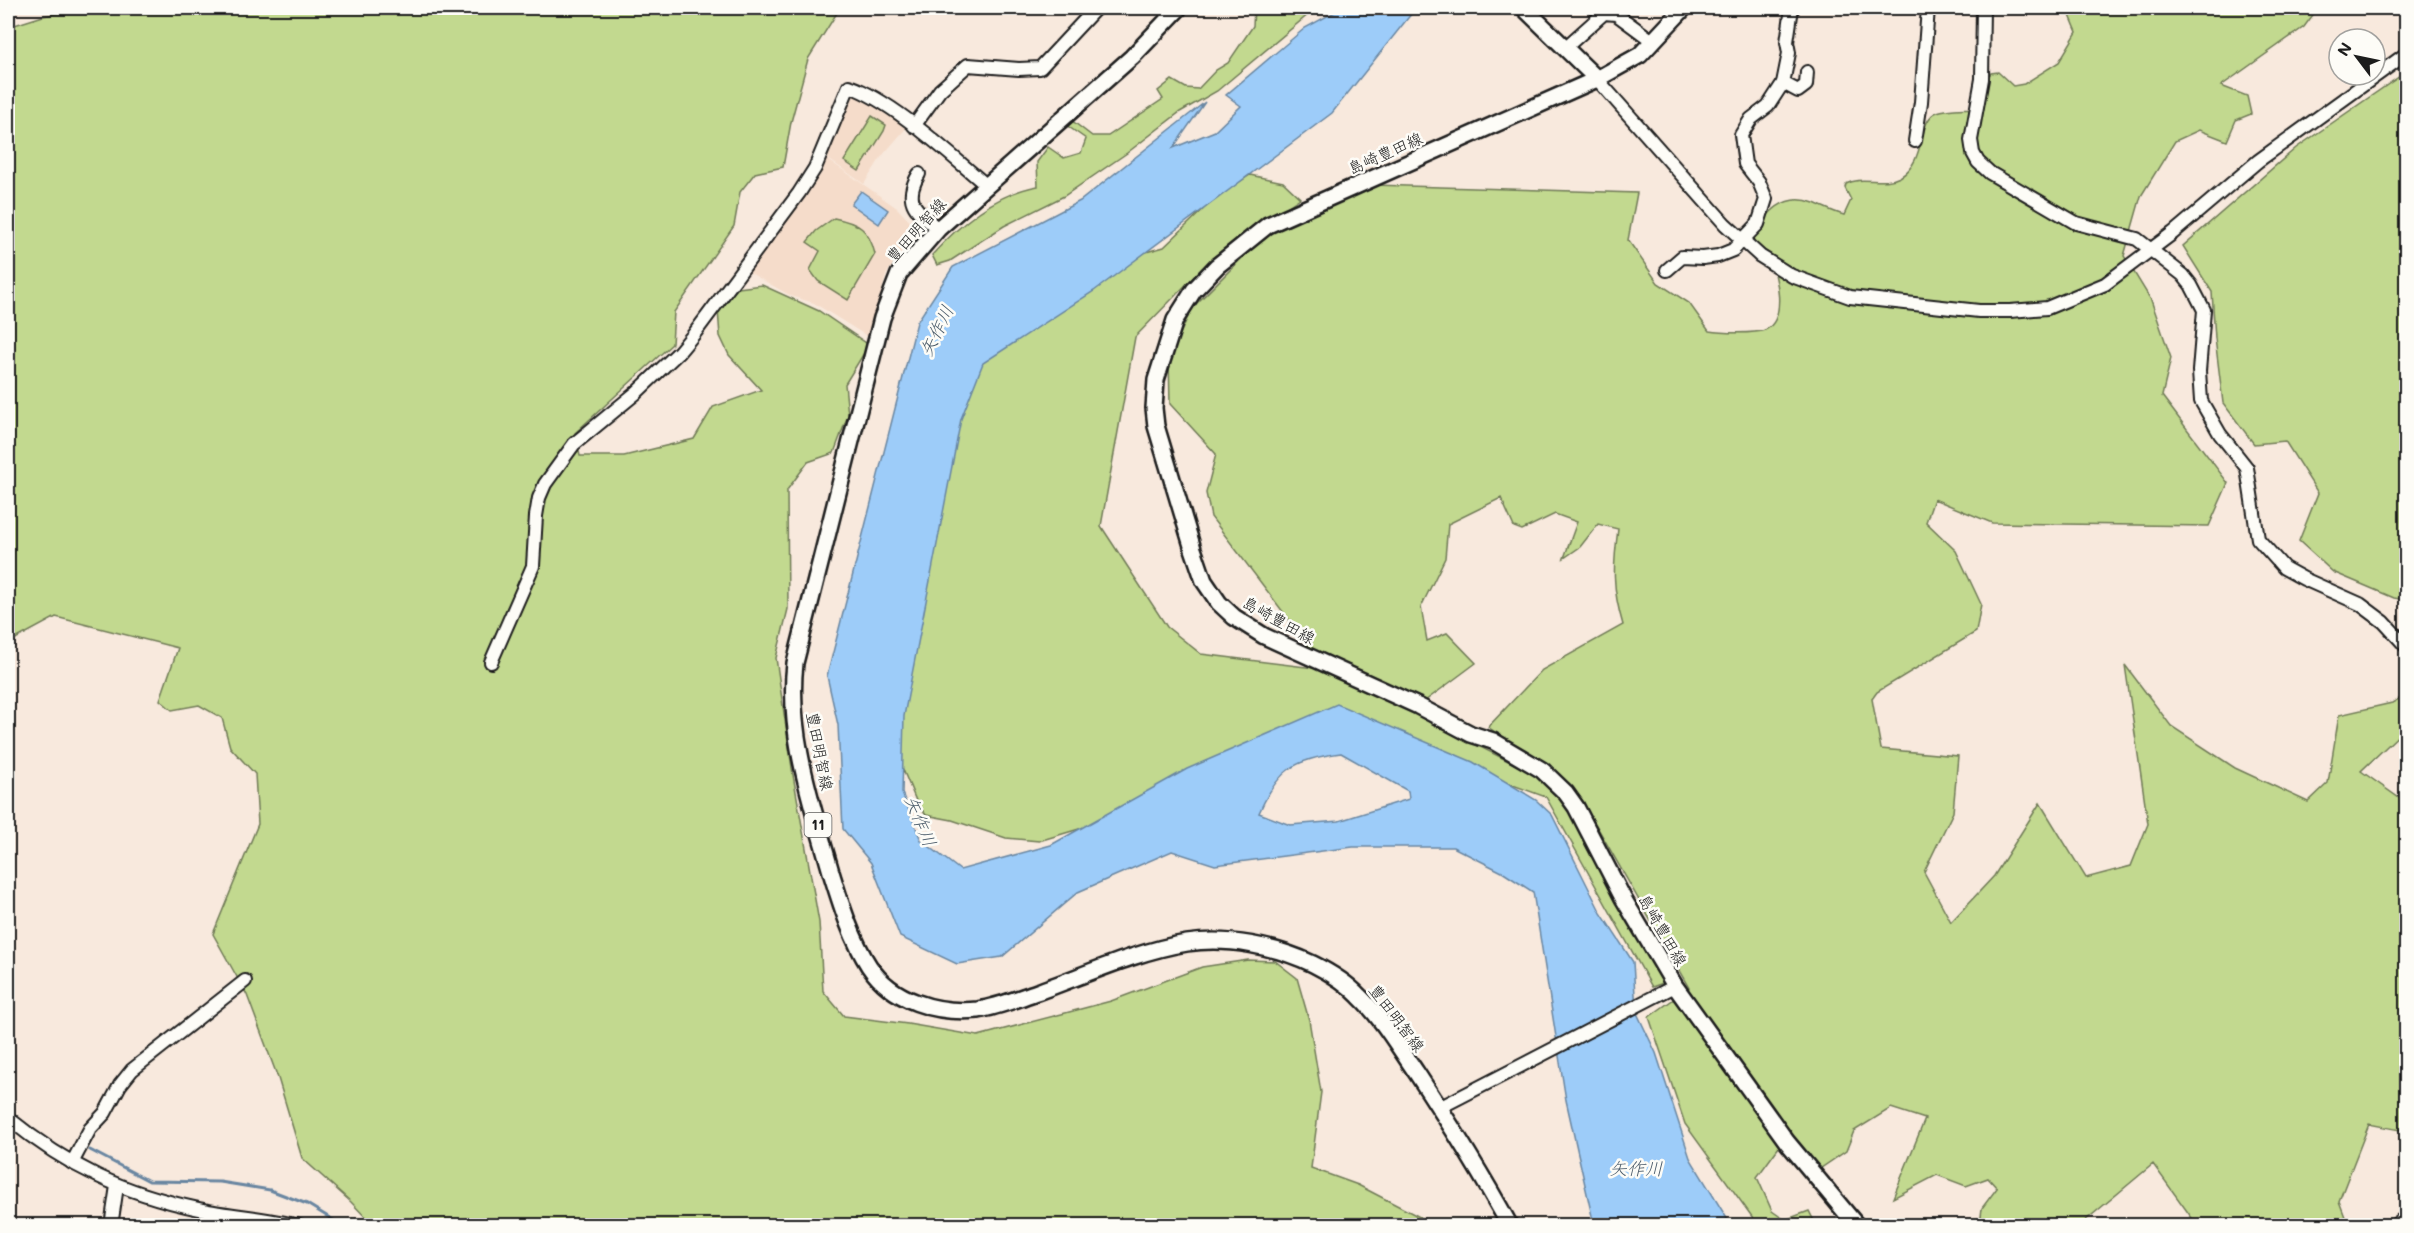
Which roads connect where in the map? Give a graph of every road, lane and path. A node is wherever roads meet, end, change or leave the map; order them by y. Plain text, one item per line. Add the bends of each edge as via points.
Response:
1 (1096, 8) edge
2 (1179, 8) edge
3 (1524, 8) edge
4 (1684, 8) edge
5 (1792, 8) edge
6 (1928, 8) edge
7 (1983, 8) edge
8 (1654, 42) junction
9 (1566, 46) junction
10 (2406, 54) edge
11 (1807, 72) dead end
12 (1597, 79) junction
13 (1784, 82) junction
14 (914, 126) junction
15 (1916, 141) dead end
16 (919, 174) dead end
17 (986, 185) junction
18 (938, 229) junction
19 (1742, 239) junction
20 (2151, 248) junction
21 (1667, 270) dead end
22 (2406, 646) edge
23 (491, 662) dead end
24 (245, 981) dead end
25 (1670, 988) junction
26 (1439, 1108) junction
27 (8, 1118) edge
28 (72, 1164) junction
29 (117, 1186) junction
30 (2406, 1217) edge
31 (111, 1226) edge
32 (299, 1226) edge
33 (1510, 1226) edge
34 (1857, 1226) edge
35 (2394, 1226) edge

1 - 14 street via 1040,68 968,65 940,90
2 - 17 main road, 豊田明智線 / 11 via 1132,57
3 - 9 main road
4 - 8 main road, 島崎豊田線
5 - 13 street
6 - 15 street
7 - 20 street via 1982,79 1971,140 1978,162 2062,217 2092,229 2137,239
8 - 9 street via 1616,14 1604,13
8 - 12 main road, 島崎豊田線 via 1640,55
9 - 12 main road
10 - 20 street via 2258,161
11 - 13 street via 1806,85 1798,91
12 - 19 street
12 - 25 main road, 島崎豊田線 via 1268,225 1194,290 1175,320 1156,380 1156,426 1204,581 1219,603 1264,636 1493,741 1542,770 1576,807
13 - 19 street via 1741,135 1745,164 1766,199 1758,224
14 - 17 street
14 - 23 street via 849,86 815,168 799,194 694,334 636,393 574,444 545,484 536,516 533,566
16 - 18 street via 911,202
17 - 18 main road, 豊田明智線 / 11
18 - 26 main road, 豊田明智線 / 11 via 899,274 882,318 799,643 792,686 797,744 820,834 840,902 870,967 888,986 911,1001 938,1009 981,1010 1155,950 1206,941 1256,945 1313,964 1356,993 1384,1026
19 - 20 street via 1792,276 1850,297 1979,311 2047,308 2105,284
19 - 21 street via 1733,250 1718,256 1682,257
20 - 22 street via 2183,275 2204,310 2201,401 2220,434 2247,468 2262,546 2294,574 2360,604
24 - 28 street via 132,1070 90,1129
25 - 26 street
25 - 34 main road, 島崎豊田線 via 1787,1142
26 - 33 main road, 豊田明智線 / 11
27 - 28 street
28 - 29 street
29 - 31 street
29 - 32 street via 199,1209
30 - 35 street

